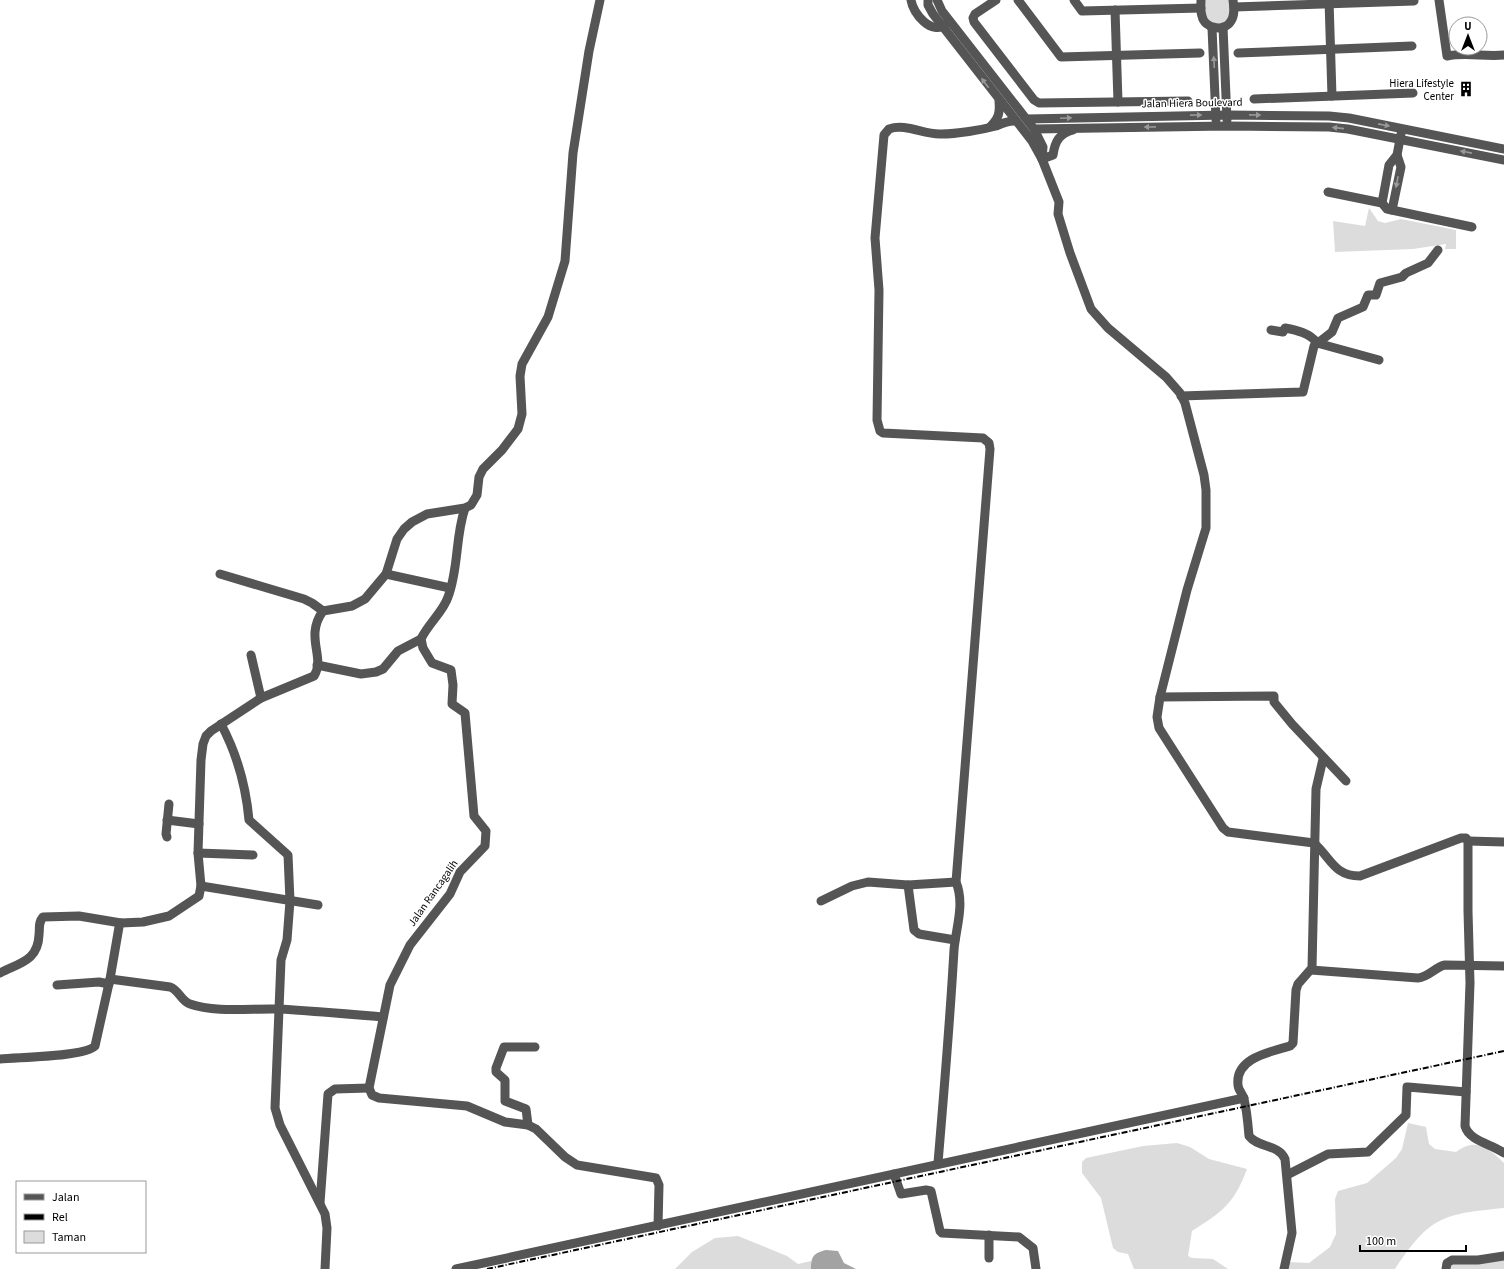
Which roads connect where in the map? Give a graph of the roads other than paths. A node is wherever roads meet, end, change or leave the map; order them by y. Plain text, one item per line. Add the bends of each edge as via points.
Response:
1 (600, 0) edge
2 (911, 0) edge
3 (928, 0) edge
4 (938, 0) edge
5 (996, 0) edge
6 (1018, 0) edge
7 (1074, 0) edge
8 (1439, 0) edge
9 (1414, 1) edge
10 (1329, 2) edge
11 (1201, 4) edge
12 (1234, 4) edge
13 (1115, 10) junction
14 (946, 24) junction
15 (1212, 28) junction
16 (1223, 28) junction
17 (1412, 46) dead end
18 (1330, 49) junction
19 (1238, 52) dead end
20 (1200, 53) dead end
21 (1504, 55) edge
22 (1116, 56) junction
23 (1214, 78) junction
24 (1225, 78) junction
25 (1413, 93) dead end
26 (1332, 96) junction
27 (1254, 99) dead end
28 (998, 101) junction
29 (1188, 101) dead end
30 (1118, 102) junction
31 (1227, 114) junction
32 (1216, 115) junction
33 (1027, 119) junction
34 (1016, 124) junction
35 (991, 126) junction
36 (1217, 126) junction
37 (1227, 126) junction
38 (1082, 128) junction
39 (1402, 128) junction
40 (1034, 129) junction
41 (1026, 135) junction
42 (1400, 139) junction
43 (1504, 149) edge
44 (1397, 155) junction
45 (1042, 159) junction
46 (1504, 160) edge
47 (1328, 192) dead end
48 (1382, 203) junction
49 (1392, 210) junction
50 (1472, 227) dead end
51 (1438, 250) dead end
52 (1271, 330) dead end
53 (1318, 343) junction
54 (1379, 360) dead end
55 (1181, 396) junction
56 (465, 508) junction
57 (220, 574) dead end
58 (386, 574) junction
59 (450, 588) junction
60 (323, 611) junction
61 (421, 639) junction
62 (251, 655) dead end
63 (317, 665) junction
64 (1160, 697) junction
65 (261, 698) junction
66 (221, 724) junction
67 (1323, 759) junction
68 (1346, 781) dead end
69 (169, 804) dead end
70 (167, 820) junction
71 (199, 824) junction
72 (167, 837) dead end
73 (1468, 841) junction
74 (1504, 842) edge
75 (1314, 843) junction
76 (198, 853) junction
77 (253, 855) dead end
78 (956, 882) junction
79 (908, 885) junction
80 (201, 886) junction
81 (290, 901) junction
82 (821, 901) dead end
83 (318, 904) dead end
84 (121, 923) junction
85 (955, 940) junction
86 (1470, 965) junction
87 (1504, 966) edge
88 (1311, 970) junction
89 (0, 973) edge
90 (109, 981) junction
91 (57, 985) dead end
92 (278, 1009) junction
93 (383, 1017) junction
94 (535, 1047) dead end
95 (0, 1058) edge
96 (368, 1088) junction
97 (1466, 1092) junction
98 (1244, 1098) junction
99 (528, 1125) junction
100 (1504, 1153) edge
101 (938, 1163) junction
102 (894, 1174) junction
103 (1287, 1175) junction
104 (320, 1204) junction
105 (658, 1226) junction
106 (989, 1235) junction
107 (1504, 1256) edge
108 (989, 1258) dead end
109 (325, 1269) edge
110 (456, 1269) edge
111 (1036, 1269) edge
112 (1284, 1269) edge
113 (1446, 1269) edge

1 - 56 street via 573,153 563,271 548,317 522,364 521,422 502,450 483,469 475,501
2 - 14 street via 925,23 935,28
3 - 14 street via 933,14
4 - 14 street
5 - 30 street via 975,14 974,22 1034,100 1046,104
6 - 22 street via 1061,57
7 - 13 street via 1082,11
8 - 21 street via 1447,56 1460,53 1486,57
9 - 10 street
10 - 12 street
10 - 18 street
11 - 13 street
11 - 15 street via 1204,20
12 - 16 street via 1234,15 1230,23
13 - 22 street
28 -> 14 street
14 - 33 street
15 - 16 street
23 -> 15 street
16 - 24 street
17 - 18 street
18 - 19 street
18 - 26 street
20 - 22 street
22 - 30 street
23 - 24 street
23 - 32 street
24 - 31 street
25 - 26 street
26 - 27 street
28 - 34 street
28 - 35 street via 1000,112
29 - 30 street
31 - 32 street, Jalan Hiera Boulevard
31 - 37 street
31 -> 39 street, Jalan Hiera Boulevard via 1329,116
33 -> 32 street, Jalan Hiera Boulevard
32 - 36 street
33 - 34 street
33 - 40 street
34 - 35 street via 1006,121
34 - 41 street
35 - 78 street via 940,134 900,127 886,131 875,238 878,285 877,420 880,431 983,438 989,443
36 - 37 street, Jalan Hiera Boulevard
36 -> 38 street, Jalan Hiera Boulevard
42 -> 37 street, Jalan Hiera Boulevard via 1329,127
38 - 40 street, Jalan Hiera Boulevard
38 - 45 street via 1064,133 1054,145 1053,155
39 - 42 street
39 - 43 street, Jalan Hiera Boulevard
40 - 41 street
40 - 45 street via 1043,147
41 - 45 street
42 - 44 street
46 -> 42 street, Jalan Hiera Boulevard
44 - 48 street via 1390,165
44 -> 49 street via 1401,167
45 - 55 street via 1059,202 1058,214 1091,309 1108,328 1166,376
47 - 48 street
48 - 49 street via 1387,209
49 - 50 street
51 - 53 street via 1428,264 1406,272 1402,277 1380,283 1376,295 1368,295 1363,307 1338,318 1332,332
52 - 53 street via 1283,332 1285,328 1298,331 1314,338
53 - 54 street
53 - 55 street via 1314,346 1303,392
55 - 64 street via 1185,402 1204,475 1206,528 1187,590
56 - 58 street via 427,514 404,528 397,539
56 - 59 street via 459,527 457,556
57 - 60 street via 304,600
58 - 59 street
58 - 60 street via 365,599 352,606
59 - 61 street via 446,602
60 - 63 street via 316,620 314,630
61 - 63 street via 398,651 383,669 376,672 361,674
61 - 93 street, Jalan Rancagalih via 423,648 432,662 451,670 452,704 465,712 474,816 486,831 485,846 460,872 450,894 410,945 390,985
62 - 65 street
63 - 65 street via 314,676
64 - 67 street via 1274,696 1274,702
64 - 75 street via 1157,717 1159,728 1223,828 1228,832
65 - 66 street
66 - 71 street via 206,736 201,750
66 - 81 street via 235,754 248,798 249,820 288,855
67 - 68 street
67 - 75 street via 1316,782
69 - 70 street
70 - 71 street
70 - 72 street
71 - 76 street
73 - 74 street
73 - 75 street via 1461,838 1360,876 1343,873
73 - 86 street
75 - 88 street
76 - 77 street
76 - 80 street
78 - 79 street
78 - 85 street via 960,903
79 - 82 street via 863,883
79 - 85 street via 914,930 919,934
80 - 81 street
80 - 84 street via 196,899 169,916 143,922
81 - 83 street
81 - 92 street via 287,940 281,960
84 - 89 street via 79,916 43,917 39,922 38,948 33,955 27,961
84 - 90 street
85 - 101 street
86 - 87 street
86 - 88 street via 1441,966 1425,977 1418,978
86 - 97 street
88 - 98 street via 1296,990 1292,1043 1290,1046 1257,1057 1242,1068 1238,1086
90 - 91 street
90 - 92 street via 174,988 192,1005 226,1009
90 - 95 street via 97,1042 92,1049 55,1055
92 - 93 street
92 - 104 street via 274,1096 277,1117
93 - 96 street, Jalan Rancagalih
94 - 99 street via 504,1047 496,1068 496,1072 505,1080 505,1101 526,1109
96 - 99 street via 372,1095 379,1098 459,1104 505,1122
96 - 104 street via 335,1089 328,1094
97 - 100 street via 1464,1126 1467,1133
97 - 103 street via 1407,1087 1406,1115 1368,1152 1328,1154
98 - 101 street
98 - 103 street via 1249,1136 1284,1155
99 - 105 street via 542,1133 565,1157 577,1165 656,1178 659,1185
101 - 102 street
102 - 105 street
102 - 106 street via 901,1194 931,1191 942,1233
103 - 112 street via 1292,1233
104 - 109 street via 327,1221
105 - 110 street
106 - 108 street
106 - 111 street via 1019,1236 1026,1240 1033,1248
107 - 113 street via 1452,1260 1447,1263

